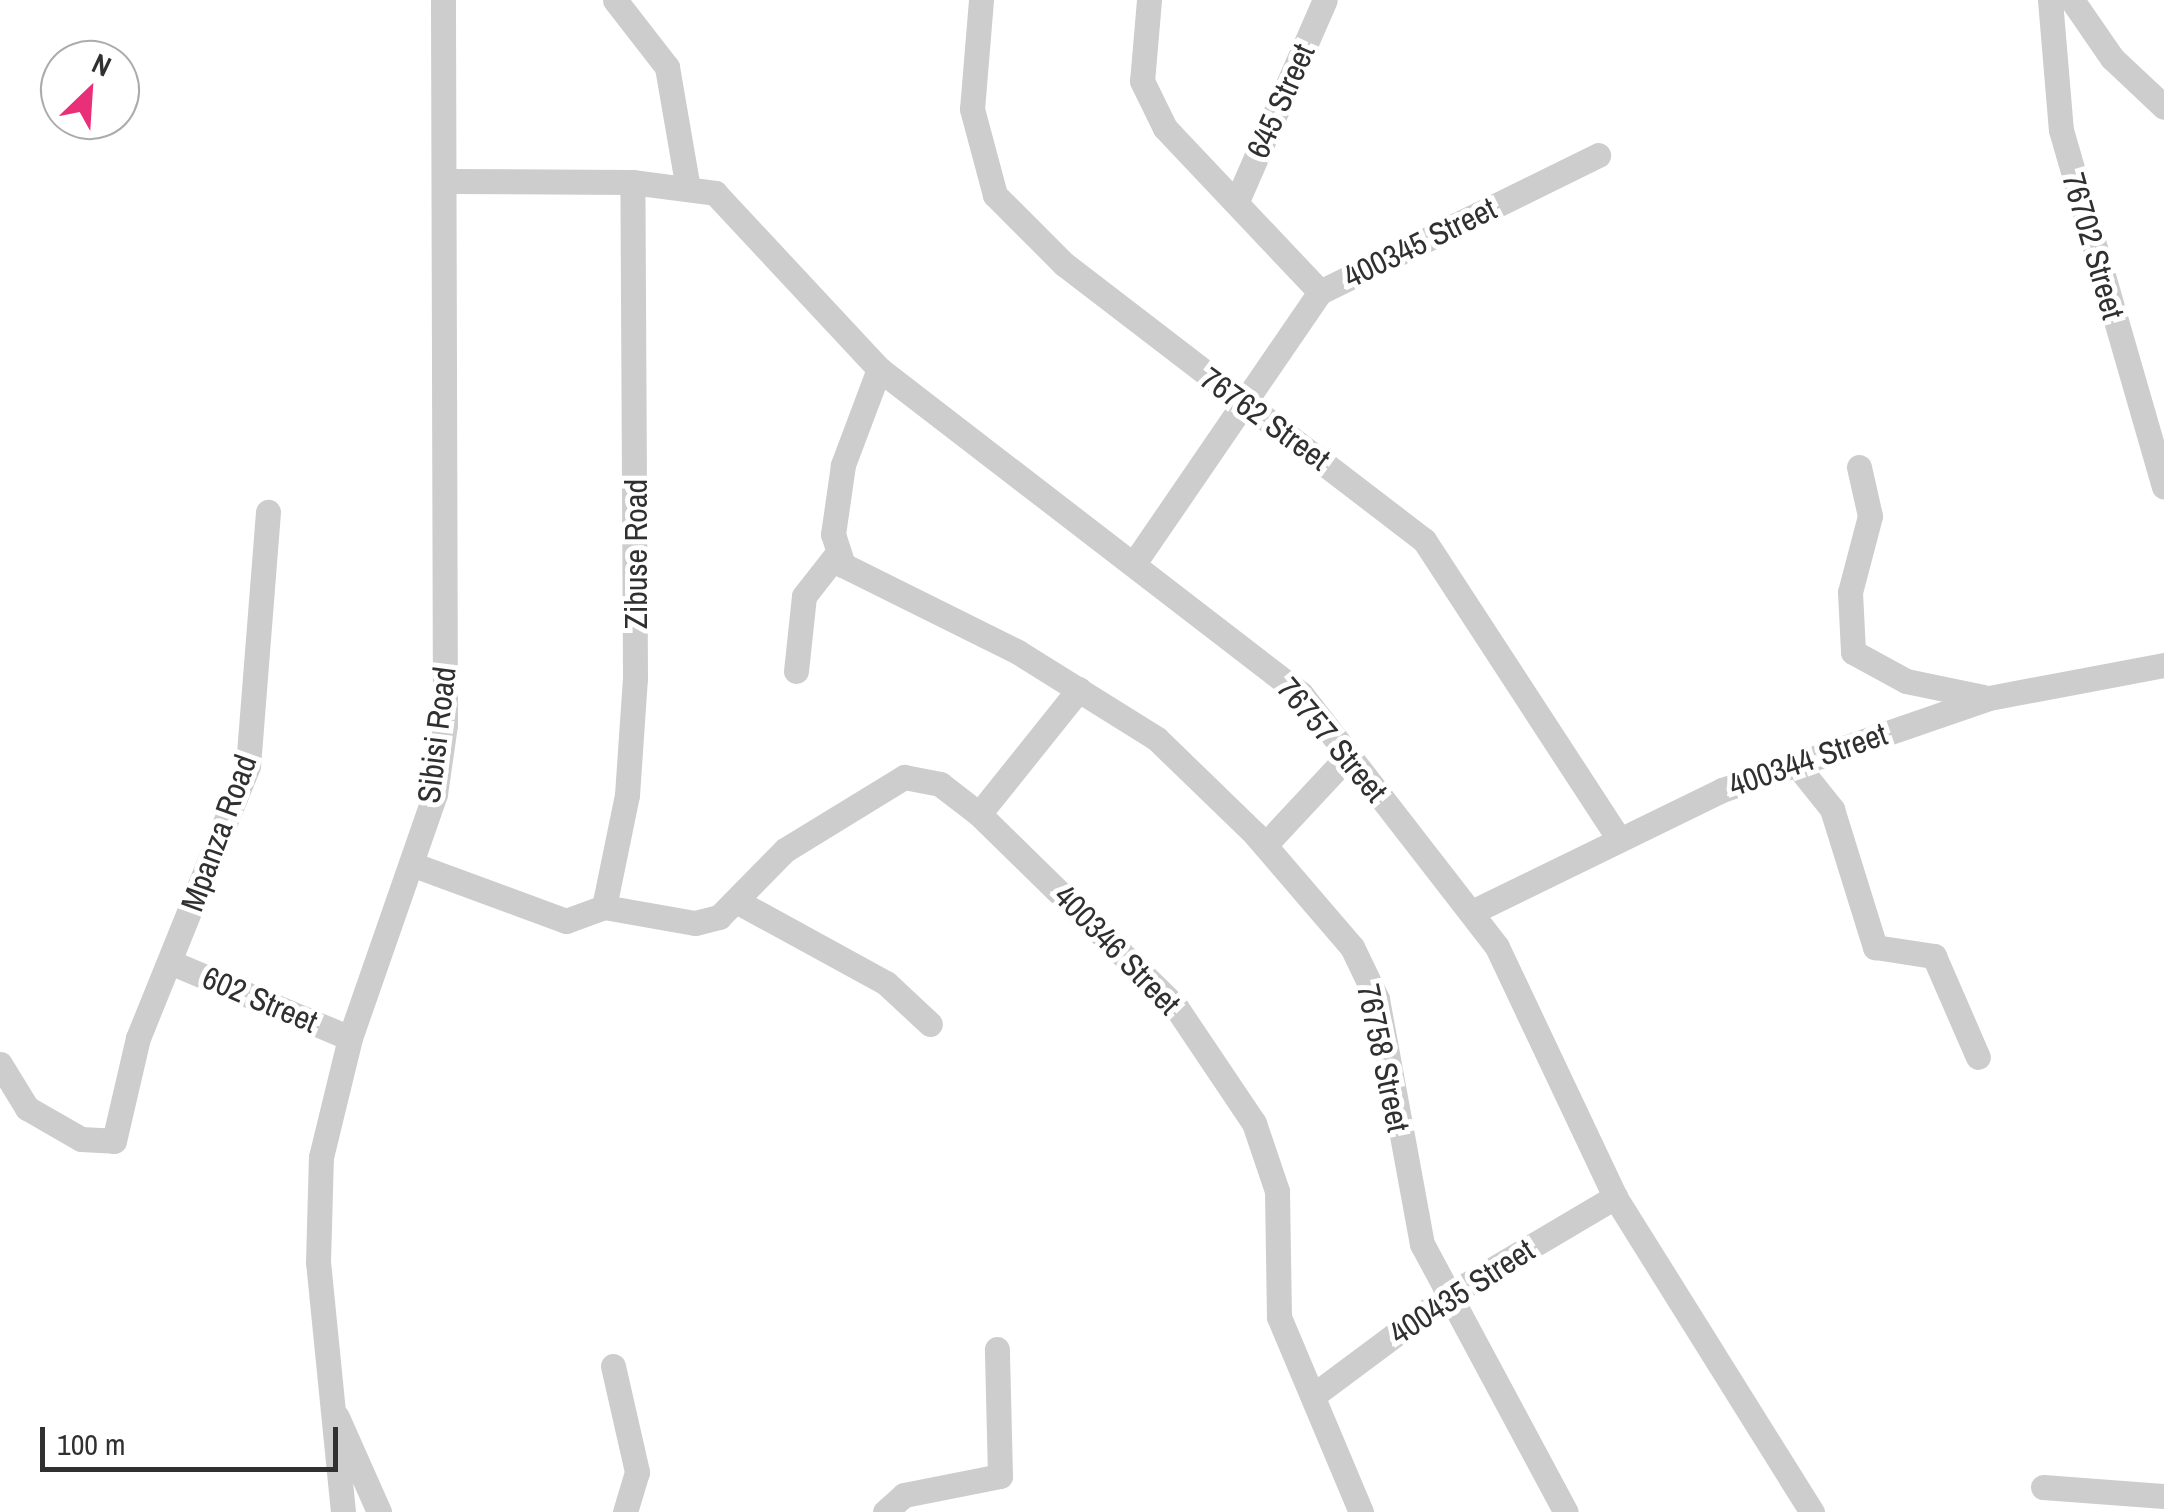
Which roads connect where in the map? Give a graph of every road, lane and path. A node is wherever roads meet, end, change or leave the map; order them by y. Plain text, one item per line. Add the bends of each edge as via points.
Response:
1 (443, 0) edge
2 (615, 0) edge
3 (981, 0) edge
4 (1149, 0) edge
5 (1325, 0) edge
6 (2050, 0) edge
7 (2072, 0) edge
8 (2164, 107) edge
9 (1598, 155) dead end
10 (444, 181) junction
11 (632, 182) junction
12 (688, 183) junction
13 (1237, 201) junction
14 (1320, 292) junction
15 (879, 370) junction
16 (1242, 404) junction
17 (1859, 467) dead end
18 (2164, 486) edge
19 (268, 512) dead end
20 (837, 554) junction
21 (1135, 562) junction
22 (2164, 665) edge
23 (796, 670) dead end
24 (1079, 689) junction
25 (1989, 698) junction
26 (1348, 755) junction
27 (1796, 764) junction
28 (978, 814) junction
29 (1616, 834) junction
30 (1265, 845) junction
31 (414, 865) junction
32 (738, 902) junction
33 (604, 907) junction
34 (1472, 912) junction
35 (170, 962) junction
36 (930, 1024) dead end
37 (350, 1038) junction
38 (1978, 1058) dead end
39 (0, 1064) edge
40 (1615, 1198) junction
41 (1444, 1298) junction
42 (997, 1348) dead end
43 (613, 1366) dead end
44 (1314, 1395) junction
45 (333, 1410) junction
46 (2043, 1487) dead end
47 (2164, 1496) edge
48 (343, 1512) edge
49 (380, 1512) edge
50 (625, 1512) edge
51 (886, 1512) edge
52 (1361, 1512) edge
53 (1566, 1512) edge
54 (1812, 1512) edge

1 - 10 street, Sibisi Road
2 - 12 street via 667,66
3 - 16 street, 76762 Street via 972,109 995,195 1064,264
4 - 13 street via 1142,82 1151,104 1194,163
5 - 13 street, 645 Street
6 - 18 street, 76702 Street via 2061,130
7 - 8 street via 2112,58
9 - 14 street, 400345 Street
10 - 11 street
10 - 31 street, Sibisi Road via 446,725
11 - 12 street
11 - 33 street, Zibuse Road via 636,678 627,796
12 - 15 street, 76757 Street via 726,204
13 - 14 street
14 - 16 street, 400345 Street
15 - 20 street via 843,465
15 - 21 street, 76757 Street
16 - 21 street, 400345 Street
16 - 29 street, 76762 Street via 1424,540
17 - 25 street via 1870,516 1850,592 1853,652 1906,680
19 - 35 street, Mpanza Road via 248,766
20 - 23 street via 804,596
20 - 24 street, 76758 Street via 869,584
21 - 26 street, 76757 Street via 1302,694
22 - 25 street, 400344 Street
24 - 28 street
24 - 30 street, 76758 Street via 1157,740
25 - 27 street, 400344 Street
26 - 30 street
26 - 34 street, 76757 Street
27 - 29 street, 400344 Street
27 - 38 street via 1832,809 1874,947 1926,952 1943,965
28 - 32 street, 400346 Street via 922,776 882,785 785,850
28 - 44 street, 400346 Street via 1176,1007 1254,1123 1277,1191 1272,1286
29 - 34 street, 400344 Street
30 - 41 street, 76758 Street via 1366,971 1422,1244
31 - 33 street via 566,921
31 - 37 street, Sibisi Road
32 - 33 street, 400346 Street via 695,923
32 - 36 street via 886,983
34 - 40 street, 76757 Street via 1528,1002
35 - 37 street, 602 Street
35 - 39 street, Mpanza Road via 138,1038 114,1141 81,1139 26,1108
37 - 45 street, Sibisi Road via 318,1214
40 - 41 street, 400435 Street
40 - 54 street, 76757 Street
41 - 44 street, 400435 Street
41 - 53 street, 76758 Street
42 - 51 street via 1000,1476 904,1495
43 - 50 street via 637,1472
44 - 52 street, 400346 Street
45 - 48 street, Sibisi Road
45 - 49 street
46 - 47 street

